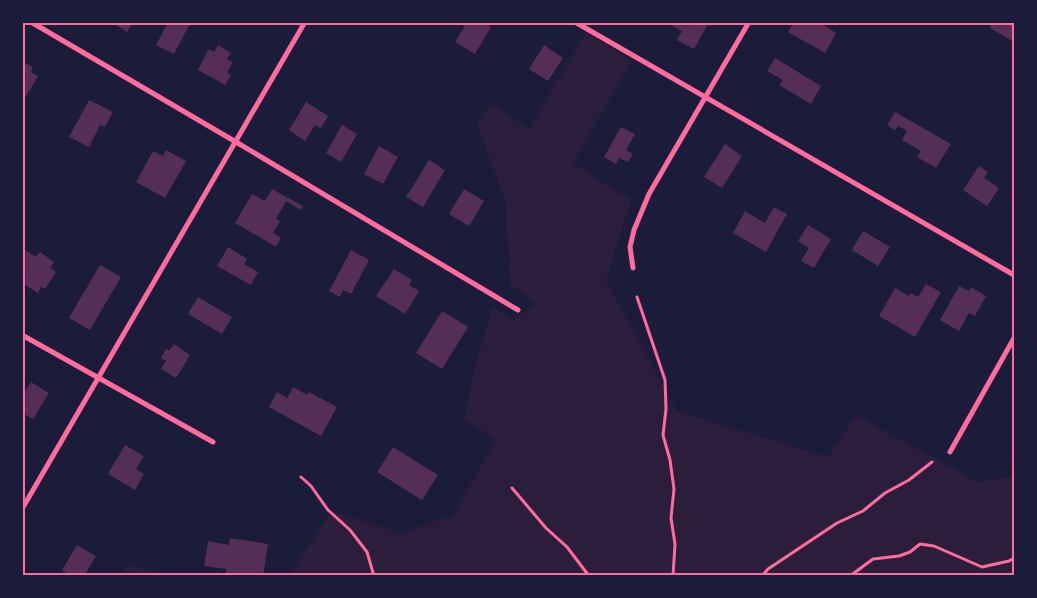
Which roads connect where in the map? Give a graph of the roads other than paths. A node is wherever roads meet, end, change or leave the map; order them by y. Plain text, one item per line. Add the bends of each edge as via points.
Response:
1 (30, 22) edge
2 (305, 22) edge
3 (575, 22) edge
4 (750, 22) edge
5 (706, 97) junction
6 (236, 142) junction
7 (633, 268) dead end
8 (1014, 275) edge
9 (518, 310) dead end
10 (22, 335) edge
11 (1014, 338) edge
12 (98, 379) junction
13 (213, 442) dead end
14 (950, 452) dead end
15 (22, 509) edge

1 - 6 street
2 - 6 street
3 - 5 street
4 - 5 street
5 - 7 street via 650,194 634,230 630,247
5 - 8 street
6 - 9 street
6 - 12 street
10 - 12 street
11 - 14 street
12 - 13 street
12 - 15 street

